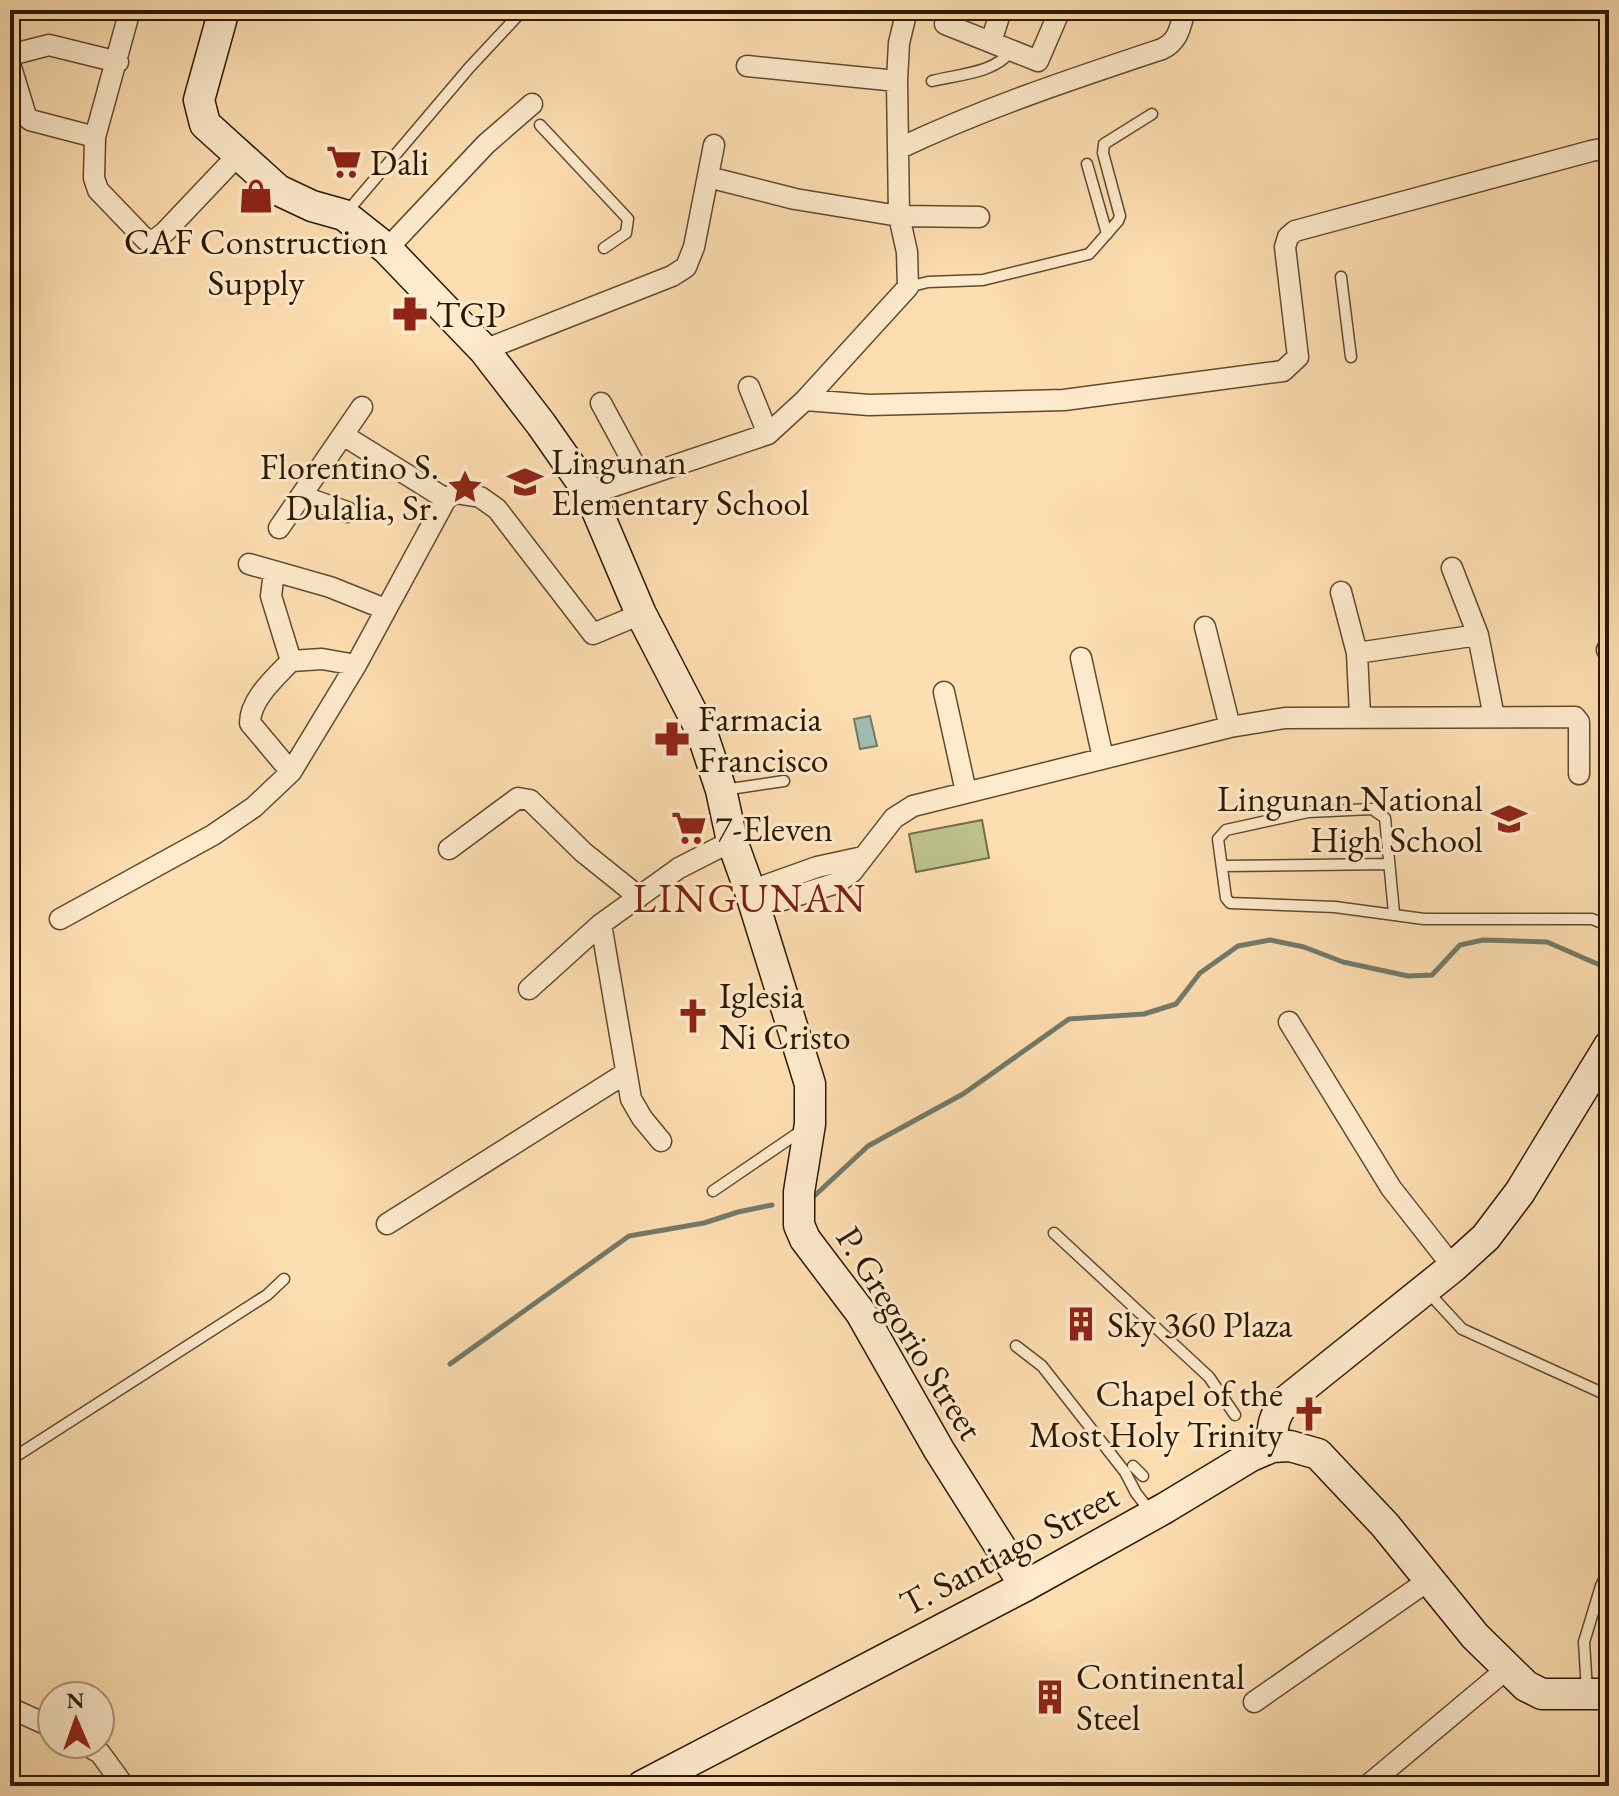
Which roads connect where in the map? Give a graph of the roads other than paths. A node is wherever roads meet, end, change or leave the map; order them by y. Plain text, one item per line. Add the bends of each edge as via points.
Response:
1 (130, 10) edge
2 (224, 10) edge
3 (523, 10) edge
4 (907, 10) edge
5 (949, 10) edge
6 (1001, 10) edge
7 (1185, 10) edge
8 (1065, 12) edge
9 (991, 42) junction
10 (1012, 50) junction
11 (10, 55) edge
12 (1038, 61) junction
13 (118, 62) junction
14 (10, 64) edge
15 (747, 66) dead end
16 (897, 81) junction
17 (932, 81) dead end
18 (1033, 92) junction
19 (532, 104) dead end
20 (1152, 114) dead end
21 (540, 125) dead end
22 (95, 137) junction
23 (714, 145) dead end
24 (898, 149) junction
25 (1609, 152) edge
26 (238, 155) junction
27 (1087, 164) dead end
28 (720, 180) dead end
29 (344, 215) junction
30 (899, 216) junction
31 (979, 217) dead end
32 (1107, 234) junction
33 (604, 248) dead end
34 (387, 249) junction
35 (1341, 277) dead end
36 (908, 287) junction
37 (484, 350) junction
38 (1351, 357) dead end
39 (749, 387) dead end
40 (805, 400) junction
41 (601, 403) dead end
42 (362, 407) dead end
43 (768, 434) junction
44 (343, 435) junction
45 (641, 477) junction
46 (590, 494) junction
47 (301, 496) junction
48 (446, 499) junction
49 (347, 512) dead end
50 (279, 528) dead end
51 (249, 564) dead end
52 (1452, 568) dead end
53 (274, 572) junction
54 (1341, 592) dead end
55 (385, 609) junction
56 (641, 614) junction
57 (1205, 627) dead end
58 (1478, 635) junction
59 (1357, 653) junction
60 (1081, 658) dead end
61 (291, 661) junction
62 (356, 665) junction
63 (944, 692) dead end
64 (1360, 716) junction
65 (1494, 717) junction
66 (1230, 727) junction
67 (1103, 758) junction
68 (291, 772) junction
69 (1579, 774) dead end
70 (784, 781) dead end
71 (721, 790) junction
72 (966, 792) junction
73 (732, 841) junction
74 (449, 849) dead end
75 (1389, 864) junction
76 (1222, 866) junction
77 (639, 897) junction
78 (752, 900) junction
79 (1394, 913) junction
80 (60, 919) dead end
81 (601, 924) junction
82 (1609, 926) edge
83 (529, 989) dead end
84 (1289, 1022) dead end
85 (1609, 1046) edge
86 (626, 1073) junction
87 (810, 1124) junction
88 (661, 1141) dead end
89 (713, 1191) dead end
90 (387, 1224) dead end
91 (1054, 1233) dead end
92 (1453, 1267) junction
93 (284, 1279) dead end
94 (1425, 1290) junction
95 (1016, 1346) dead end
96 (1609, 1396) edge
97 (1235, 1415) dead end
98 (1272, 1447) junction
99 (10, 1460) edge
100 (1133, 1466) dead end
101 (1143, 1476) dead end
102 (1154, 1515) junction
103 (1609, 1570) edge
104 (1429, 1580) junction
105 (1025, 1586) junction
106 (1508, 1668) junction
107 (1598, 1694) edge
108 (1254, 1702) dead end
109 (10, 1708) edge
110 (36, 1720) edge
111 (105, 1760) edge
112 (124, 1786) edge
113 (642, 1786) edge
114 (1367, 1786) edge

1 - 13 street
2 - 26 street, P. Gregorio Street via 200,112 205,124
3 - 29 lane
4 - 16 street
5 - 9 street via 945,24
6 - 9 street
7 - 18 street via 1172,45
8 - 12 street
9 - 10 street
10 - 12 street
10 - 17 lane via 992,67
11 - 13 street via 49,45
12 - 18 street
13 - 22 street
14 - 22 street via 30,120
15 - 16 street
16 - 24 street
18 - 24 street
19 - 34 street via 486,144
20 - 32 lane via 1104,144 1120,216
21 - 33 lane via 628,219 626,233
22 - 26 street via 98,190 146,240 156,239
23 - 37 street via 686,267
24 - 30 street
25 - 40 street via 1591,151 1295,231 1285,247 1298,357 1283,371 1064,400 869,405
26 - 29 street, P. Gregorio Street via 278,190
27 - 32 lane
28 - 30 street
29 - 34 street, P. Gregorio Street
30 - 31 street
30 - 36 street via 909,261
32 - 36 lane via 1089,254 983,280
34 - 37 street, P. Gregorio Street
35 - 38 lane
36 - 40 street
37 - 46 street, P. Gregorio Street
39 - 43 street
40 - 43 street
41 - 45 street
42 - 44 street
43 - 45 street
44 - 47 street
44 - 48 street
45 - 46 street
46 - 56 street, P. Gregorio Street
47 - 49 street
47 - 50 street
48 - 55 street
48 - 56 street via 465,493 497,509 593,634
51 - 53 street
52 - 58 street
53 - 55 street
53 - 61 street via 271,596
54 - 59 street
55 - 62 street
56 - 71 street, P. Gregorio Street via 701,730
57 - 66 street
58 - 59 street
58 - 65 street
59 - 64 street
60 - 67 street
61 - 62 street
61 - 68 street via 263,691 250,723
62 - 68 street
63 - 72 street
64 - 65 street
64 - 66 street via 1285,718
65 - 69 street via 1575,717
66 - 67 street
67 - 72 street
68 - 80 street via 213,835
70 - 71 lane
71 - 73 street, P. Gregorio Street
72 - 78 street via 913,806 894,818 863,857 817,867 790,887
73 - 77 street via 679,868
73 - 78 street, P. Gregorio Street
74 - 77 street via 523,797
75 - 76 lane
75 - 76 lane via 1385,818 1372,809 1308,812 1226,830 1218,839
75 - 79 lane
76 - 79 lane via 1230,903
77 - 81 street
78 - 87 street, P. Gregorio Street via 810,1084
79 - 82 lane via 1424,919 1592,919
81 - 83 street
81 - 86 street
84 - 92 street via 1391,1188
85 - 92 street via 1520,1192 1486,1237
86 - 88 street via 631,1099
86 - 90 street
87 - 89 lane
87 - 105 street, P. Gregorio Street via 799,1192 799,1225 805,1239 861,1313
91 - 97 lane via 1209,1377
92 - 94 street
93 - 99 lane
94 - 96 lane via 1462,1329
94 - 98 street via 1286,1401 1271,1426
95 - 102 lane via 1042,1366
98 - 102 street, T. Santiago Street
98 - 104 street via 1318,1454
100 - 101 lane
102 - 105 street, T. Santiago Street
103 - 107 lane via 1584,1642
104 - 106 street
104 - 108 street
105 - 113 street, T. Santiago Street
106 - 107 street via 1542,1694
106 - 114 street
109 - 110 street
111 - 112 street

